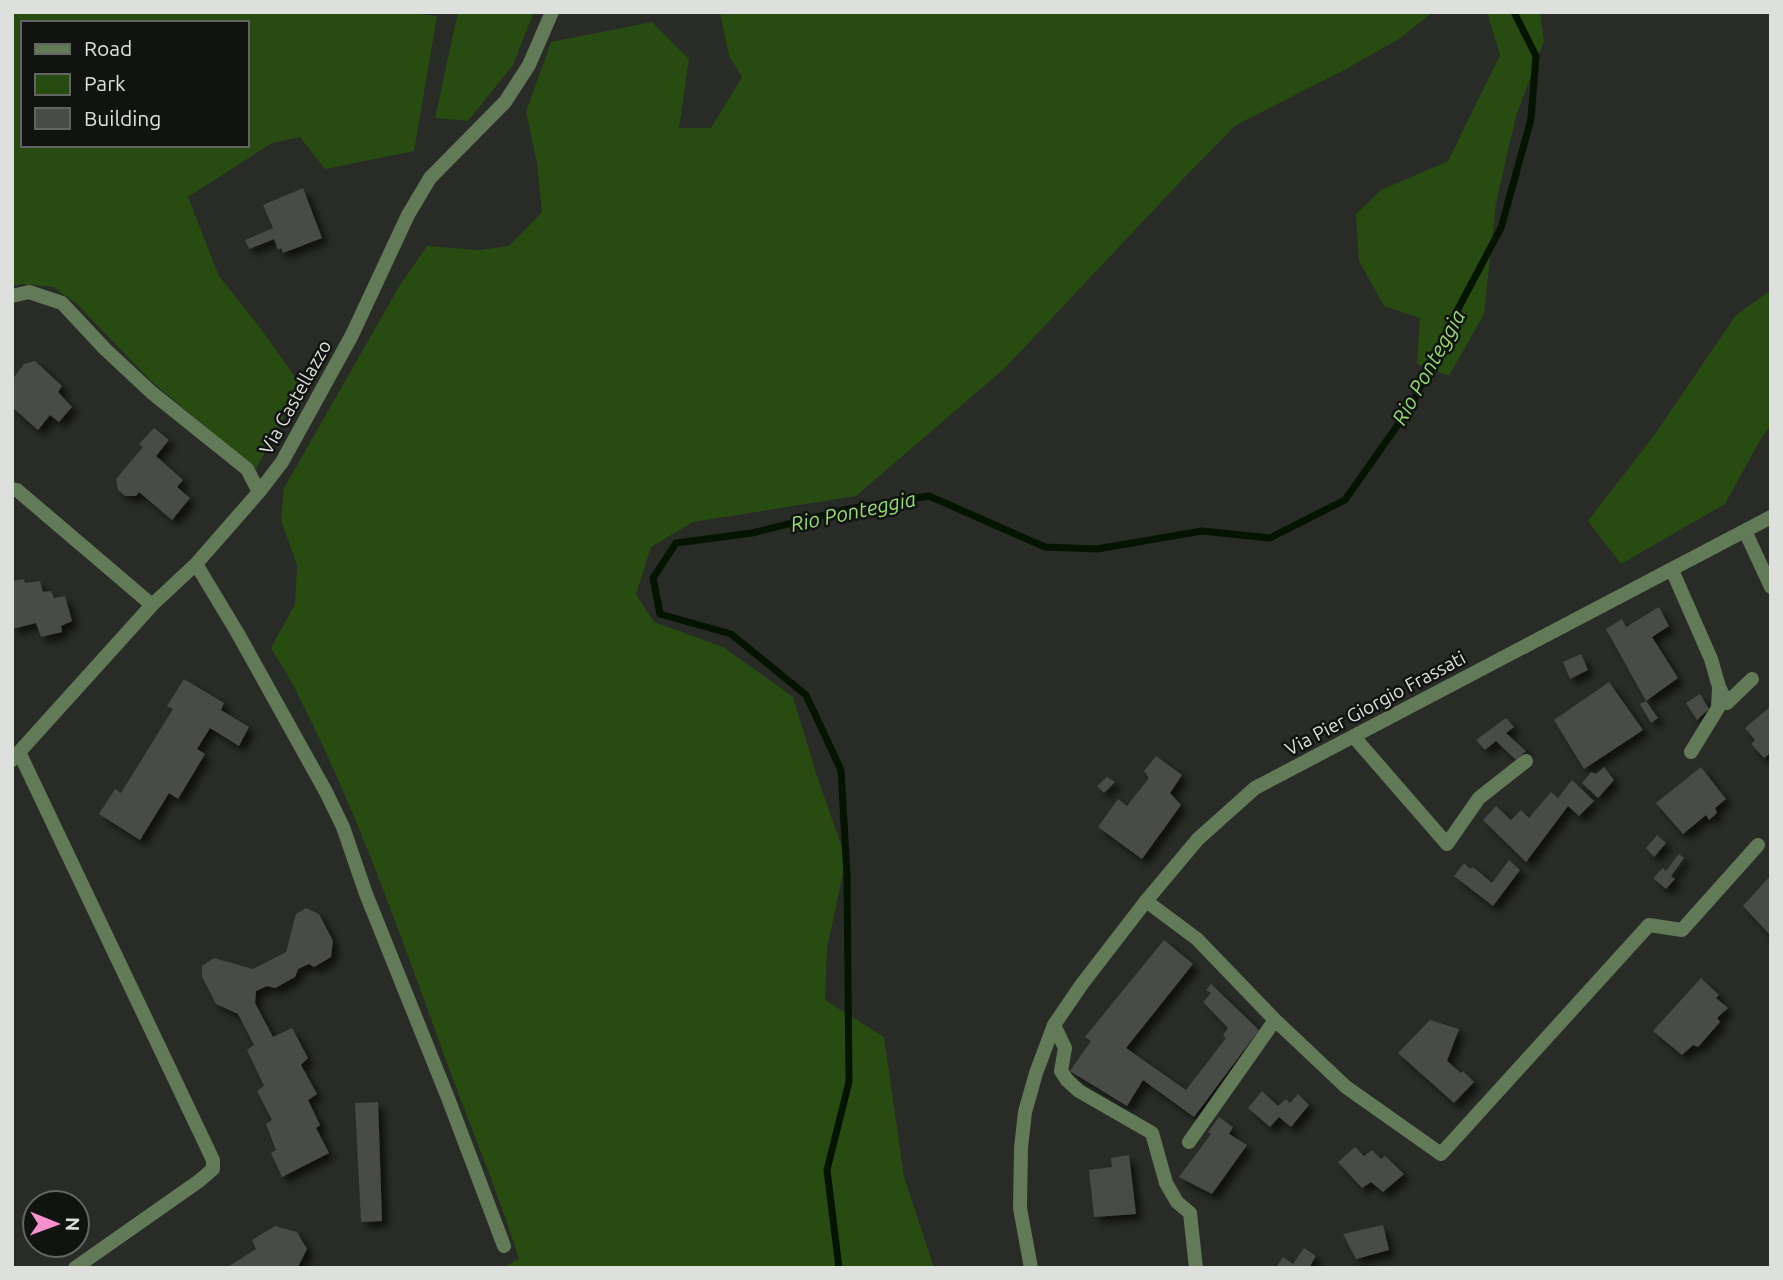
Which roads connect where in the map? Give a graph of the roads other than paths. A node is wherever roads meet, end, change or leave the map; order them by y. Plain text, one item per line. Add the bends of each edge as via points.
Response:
1 (552, 12) edge
2 (12, 296) edge
3 (12, 489) edge
4 (259, 492) junction
5 (1771, 517) edge
6 (1745, 531) junction
7 (196, 564) junction
8 (1672, 570) junction
9 (1771, 587) edge
10 (152, 605) junction
11 (1752, 680) dead end
12 (1719, 687) junction
13 (1354, 737) junction
14 (1690, 752) dead end
15 (16, 756) edge
16 (1526, 761) dead end
17 (1758, 845) dead end
18 (1146, 901) junction
19 (1275, 1020) junction
20 (1054, 1025) junction
21 (1189, 1142) dead end
22 (504, 1246) dead end
23 (75, 1268) edge
24 (1031, 1268) edge
25 (1196, 1268) edge

1 - 4 street, Via Castellazzo via 529,65 505,102 430,178 352,335 282,462
2 - 4 street via 29,292 62,303 151,392 247,469
3 - 10 street
4 - 7 street, Via Castellazzo
5 - 6 street, Via Pier Giorgio Frassati
6 - 8 street, Via Pier Giorgio Frassati
6 - 9 street
7 - 10 street, Via Castellazzo
7 - 22 street via 343,827
8 - 12 street
8 - 13 street, Via Pier Giorgio Frassati
10 - 15 street, Via Castellazzo
11 - 12 street via 1727,704
12 - 14 street via 1717,708
13 - 16 street via 1447,844 1479,798
13 - 18 street, Via Pier Giorgio Frassati via 1255,788 1198,839
15 - 23 street via 213,1160 213,1169 199,1181
17 - 19 street via 1682,930 1649,925 1441,1154 1346,1087
18 - 19 street via 1197,939
18 - 20 street, Via Pier Giorgio Frassati
19 - 21 street
20 - 24 street, Via Pier Giorgio Frassati via 1025,1112 1021,1148 1020,1209
20 - 25 street via 1065,1048 1060,1071 1067,1080 1152,1133 1166,1183 1190,1213

